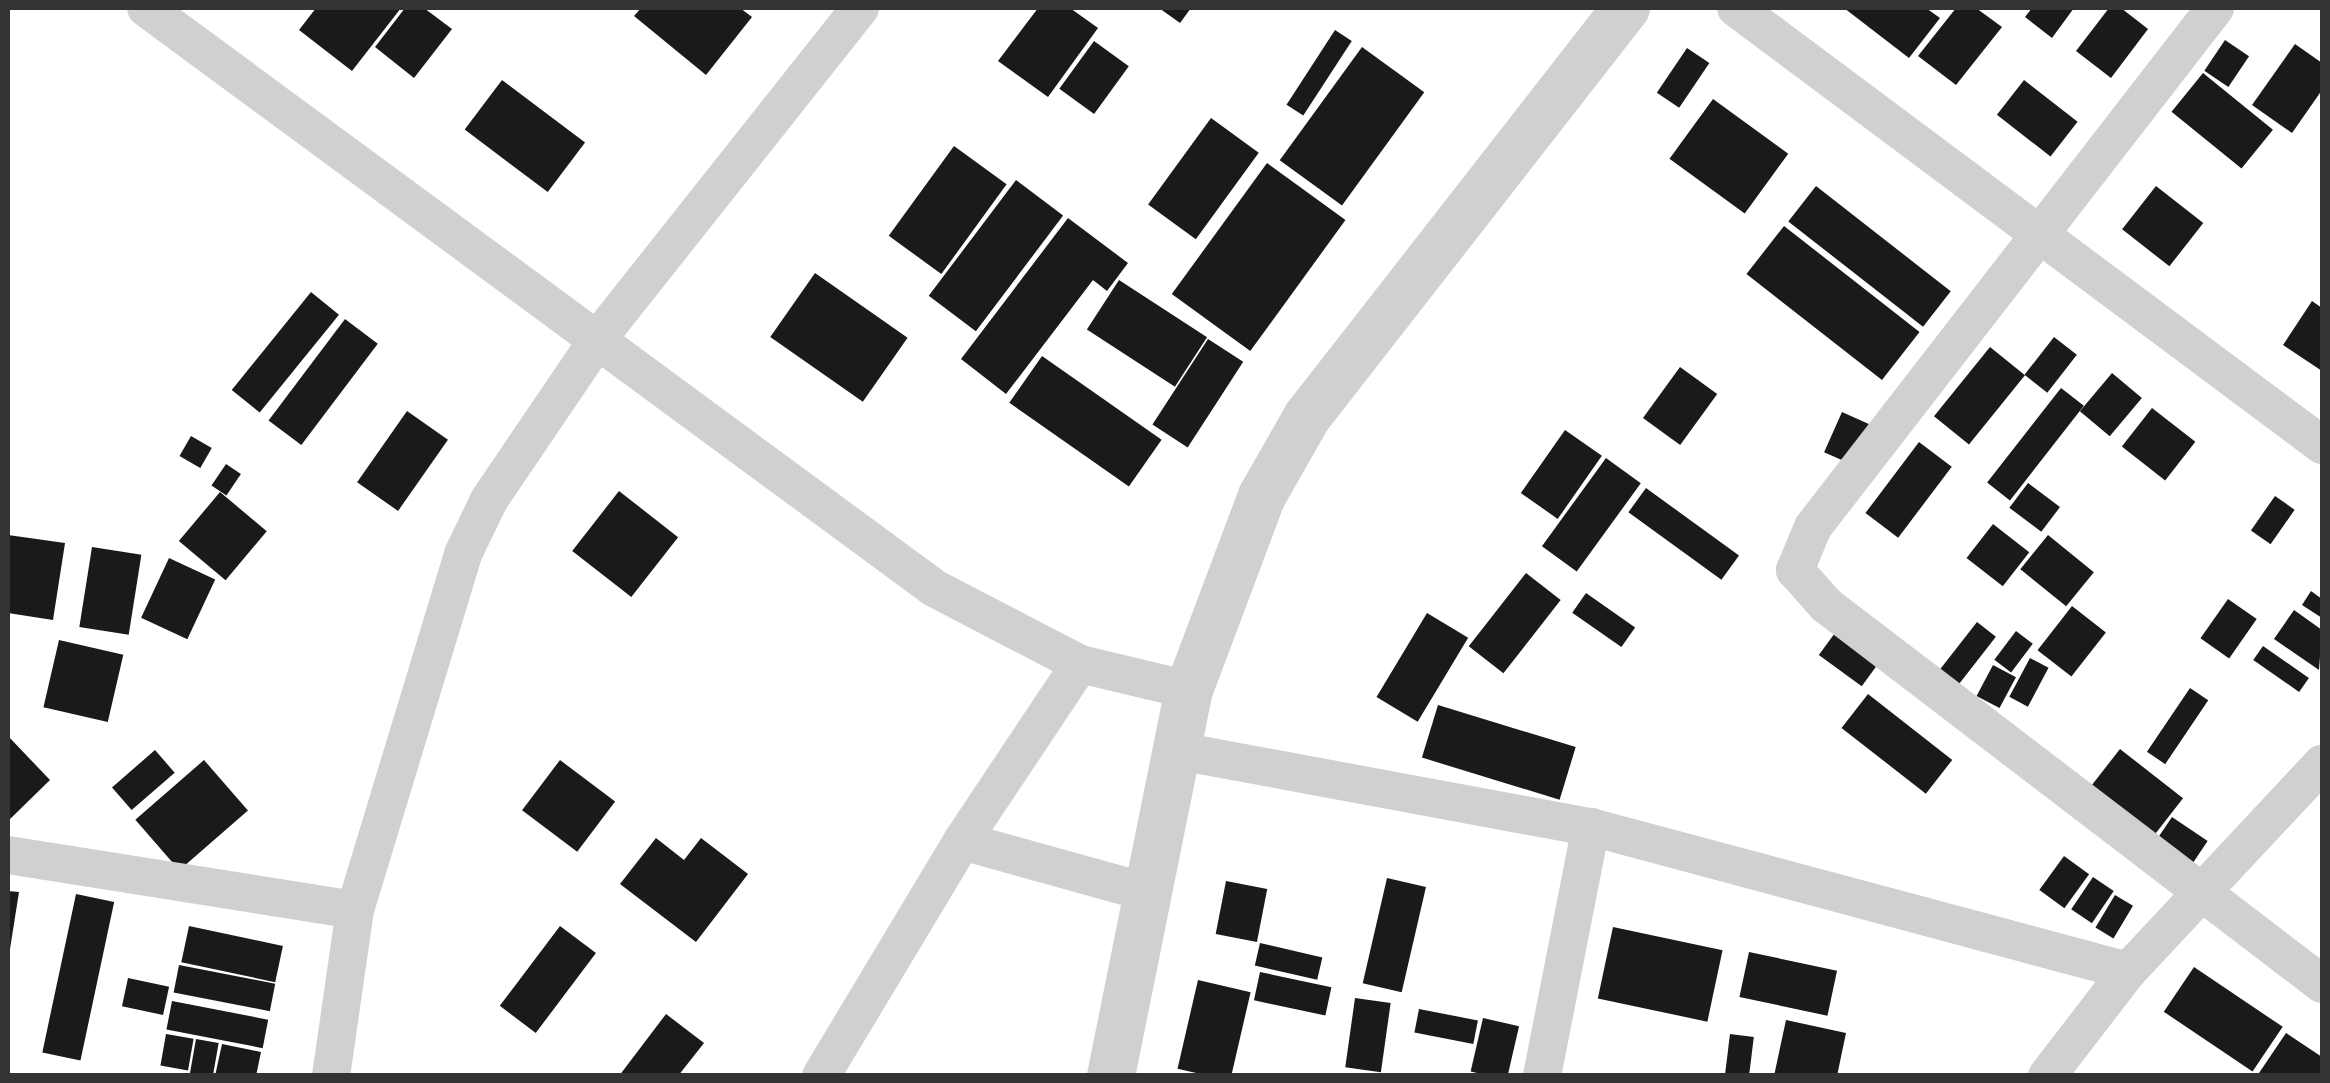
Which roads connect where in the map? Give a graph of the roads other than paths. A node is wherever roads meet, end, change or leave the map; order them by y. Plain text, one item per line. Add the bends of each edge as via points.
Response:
1 (860, 8) edge
2 (1626, 8) edge
3 (1736, 8) edge
4 (2215, 8) edge
5 (151, 9) edge
6 (2043, 235) junction
7 (600, 336) junction
8 (2322, 445) edge
9 (1080, 664) junction
10 (1189, 690) junction
11 (1180, 750) junction
12 (2322, 764) edge
13 (1591, 827) junction
14 (962, 841) junction
15 (8, 855) edge
16 (1149, 893) junction
17 (2202, 894) junction
18 (354, 910) junction
19 (2128, 971) junction
20 (2322, 984) edge
21 (330, 1076) edge
22 (821, 1076) edge
23 (1111, 1076) edge
24 (1542, 1076) edge
25 (2047, 1076) edge

1 - 7 street
2 - 10 street via 1307,417 1262,496
3 - 6 street
4 - 6 street
5 - 7 street
6 - 8 street
6 - 17 street via 1813,527 1795,570 1826,605
7 - 9 street via 934,588
7 - 18 street via 527,437 463,554
9 - 10 street
9 - 14 street
10 - 11 street
11 - 13 street
11 - 16 street
12 - 17 street
13 - 19 street
13 - 24 street
14 - 16 street
14 - 22 street
15 - 18 street
16 - 23 street
17 - 19 street
17 - 20 street
18 - 21 street
19 - 25 street

